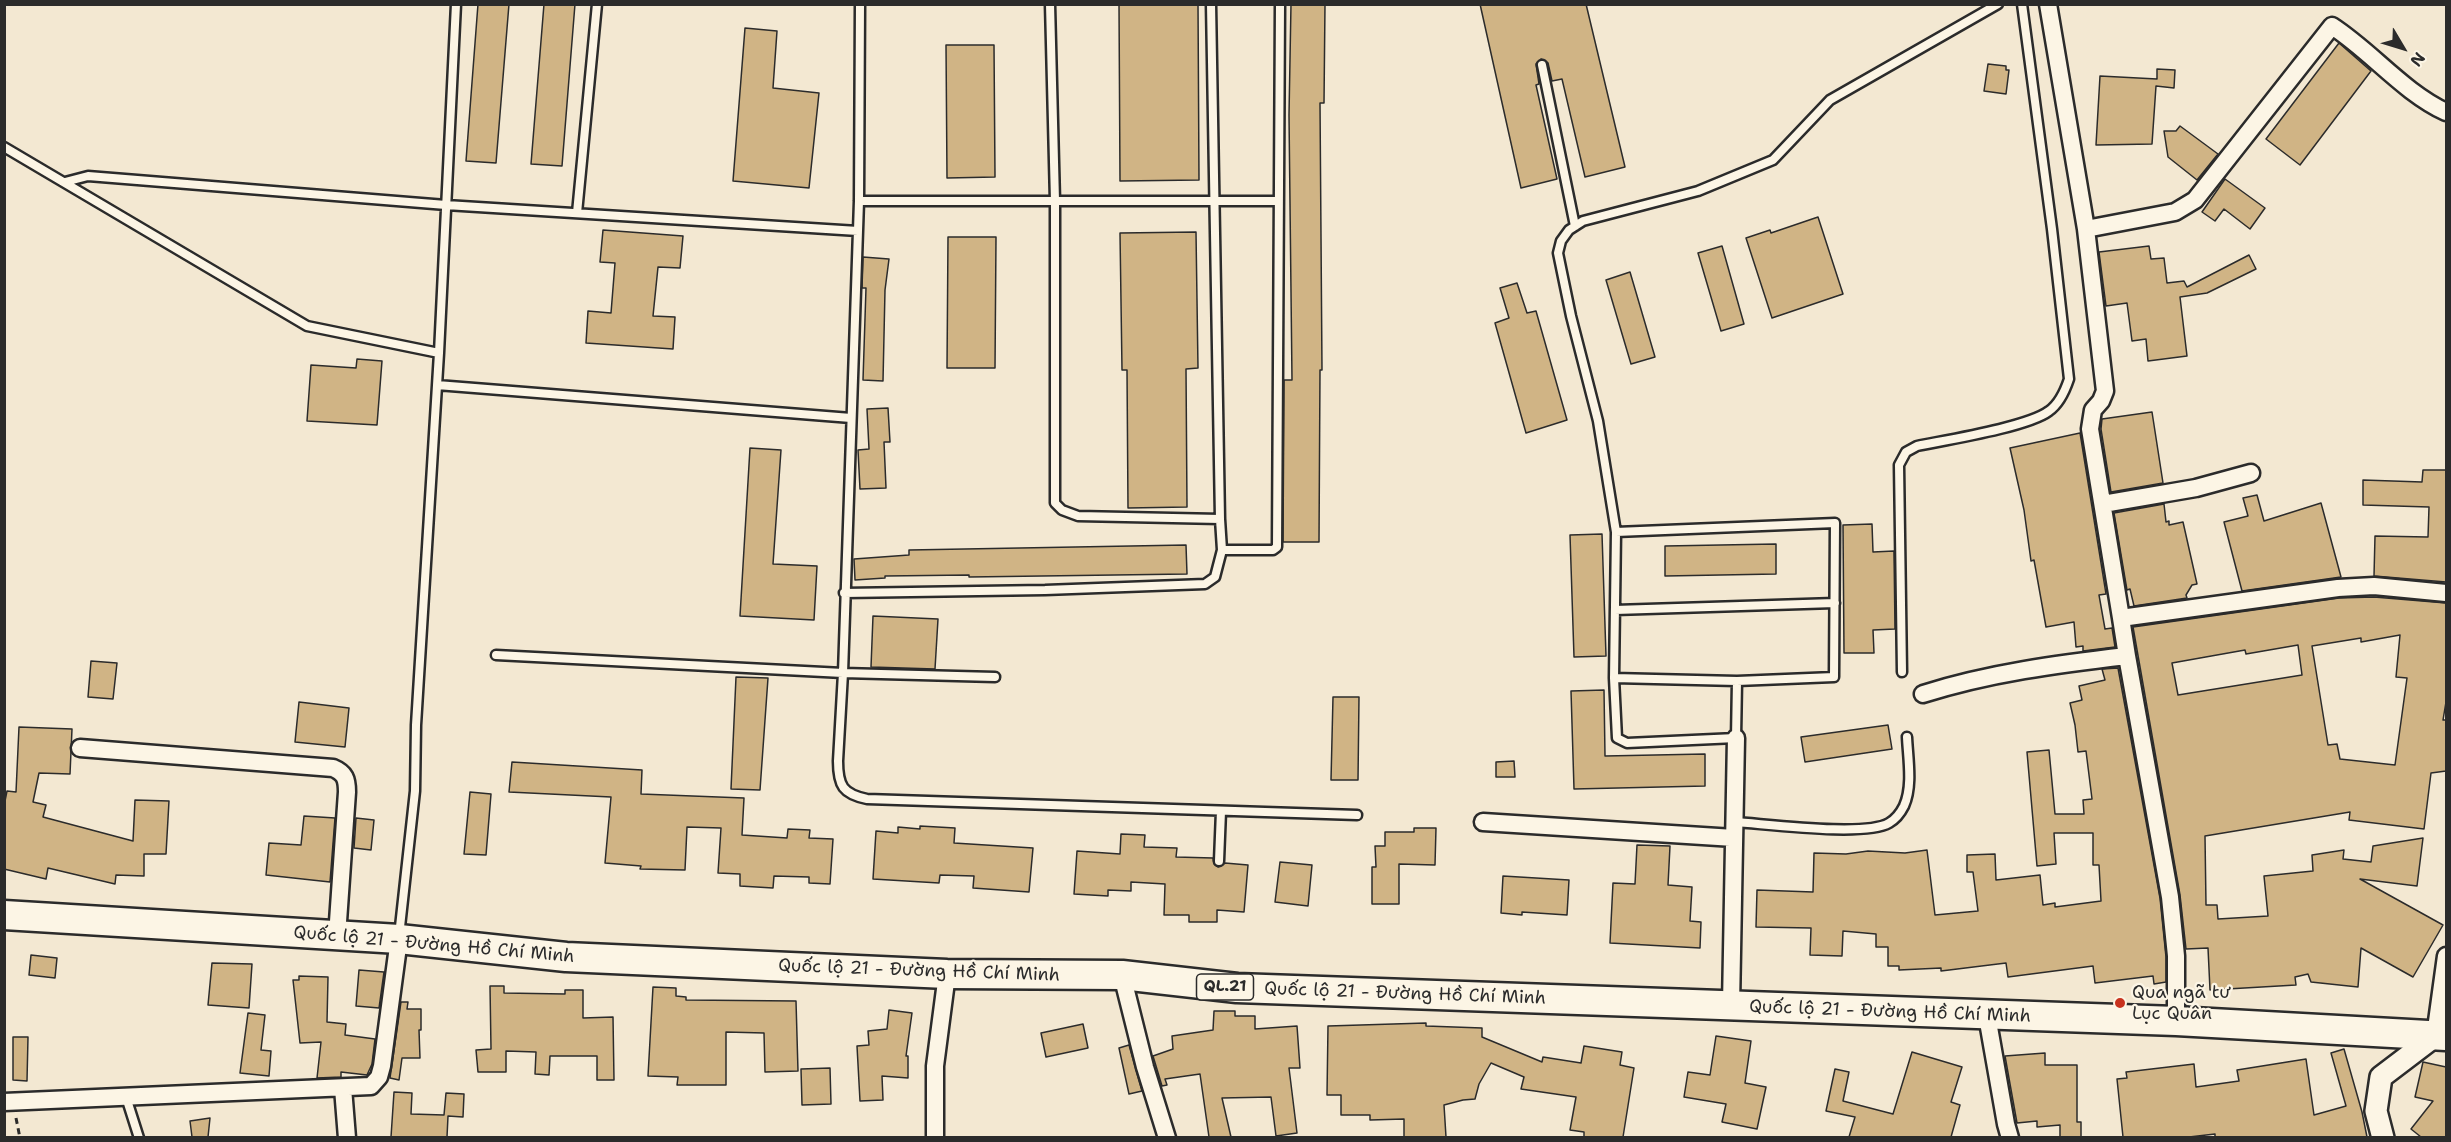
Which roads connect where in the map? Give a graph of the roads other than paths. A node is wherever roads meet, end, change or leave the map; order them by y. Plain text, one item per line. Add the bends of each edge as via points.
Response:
1 (456, 4) edge
2 (597, 4) edge
3 (860, 4) edge
4 (1050, 4) edge
5 (1211, 4) edge
6 (1280, 4) edge
7 (1998, 4) edge
8 (2022, 4) edge
9 (2048, 4) edge
10 (1542, 65) dead end
11 (2446, 112) edge
12 (4, 147) edge
13 (65, 183) junction
14 (859, 201) junction
15 (1055, 201) junction
16 (1278, 201) junction
17 (1214, 202) junction
18 (446, 205) junction
19 (577, 213) junction
20 (1575, 226) junction
21 (2086, 229) junction
22 (858, 231) junction
23 (440, 353) junction
24 (436, 385) junction
25 (851, 418) junction
26 (2251, 473) dead end
27 (2103, 504) junction
28 (1220, 519) junction
29 (1616, 532) junction
30 (1222, 550) junction
31 (844, 593) junction
32 (2446, 593) edge
33 (1835, 603) junction
34 (1615, 610) junction
35 (2121, 618) junction
36 (496, 655) dead end
37 (2127, 656) junction
38 (1902, 672) dead end
39 (843, 673) junction
40 (994, 677) dead end
41 (1614, 678) junction
42 (1737, 681) junction
43 (1923, 694) dead end
44 (1736, 738) junction
45 (1908, 738) dead end
46 (80, 748) dead end
47 (1221, 811) junction
48 (1357, 815) dead end
49 (1483, 822) dead end
50 (1734, 830) junction
51 (1219, 861) dead end
52 (4, 915) edge
53 (337, 936) junction
54 (399, 939) junction
55 (2446, 956) edge
56 (947, 974) junction
57 (1122, 975) junction
58 (1731, 1005) junction
59 (1987, 1016) junction
60 (2176, 1022) junction
61 (2441, 1036) edge
62 (343, 1088) junction
63 (126, 1096) junction
64 (4, 1102) edge
65 (139, 1137) edge
66 (346, 1137) edge
67 (935, 1137) edge
68 (1167, 1137) edge
69 (2010, 1137) edge
70 (2383, 1137) edge

1 - 18 lane
2 - 19 lane
3 - 14 lane
4 - 15 lane
5 - 17 lane
6 - 16 lane
7 - 20 lane via 1836,96 1773,160 1698,191
8 - 38 lane via 2069,379 2050,411 2029,421 1917,446 1906,452 1899,465
9 - 21 street
10 - 20 lane
11 - 21 street via 2427,103 2332,26 2195,200 2175,212
12 - 13 lane
13 - 18 lane via 88,176
13 - 23 lane via 307,326
14 - 15 lane
14 - 22 lane
15 - 17 lane
15 - 28 lane via 1055,502 1062,510 1078,516
16 - 17 lane
16 - 30 lane via 1277,547
17 - 28 lane
18 - 19 lane
18 - 23 lane
19 - 22 lane
20 - 29 lane via 1561,241 1558,253 1598,422
21 - 27 street via 2104,391 2093,410 2090,429
22 - 25 lane
23 - 24 lane
24 - 25 lane
24 - 54 lane via 415,791
25 - 31 lane
26 - 27 street via 2196,489
27 - 35 street
28 - 30 lane
29 - 33 lane via 1835,523
29 - 34 lane
30 - 31 lane via 1215,577 1205,584
31 - 39 lane
32 - 35 street via 2374,586 2338,588
33 - 34 lane
33 - 42 lane via 1834,677
34 - 41 lane
35 - 37 street
36 - 39 lane
37 - 43 street via 1972,679
37 - 60 street via 2170,897 2176,956
39 - 40 lane
39 - 47 lane via 838,776 846,792 854,796 867,800
41 - 42 lane
41 - 44 lane via 1615,734 1621,742
42 - 44 lane
44 - 50 street
45 - 50 lane via 1908,790 1899,815 1890,823 1853,830
46 - 53 street via 340,771 347,781 347,792
47 - 48 lane
47 - 51 lane
49 - 50 street
50 - 58 street
52 - 53 highway, Quốc lộ 21 - Đường Hồ Chí Minh / QL.21
53 - 54 highway, Quốc lộ 21 - Đường Hồ Chí Minh / QL.21
54 - 56 highway, Quốc lộ 21 - Đường Hồ Chí Minh / QL.21 via 566,957
54 - 62 street via 379,1077 370,1086
55 - 61 street
56 - 57 highway, Quốc lộ 21 - Đường Hồ Chí Minh / QL.21
56 - 67 street via 935,1066
57 - 58 highway, Quốc lộ 21 - Đường Hồ Chí Minh / QL.21 via 1237,988
57 - 68 street
58 - 59 highway, Quốc lộ 21 - Đường Hồ Chí Minh / QL.21
59 - 60 highway, Quốc lộ 21 - Đường Hồ Chí Minh / QL.21
59 - 69 street
60 - 61 highway, Quốc lộ 21 - Đường Hồ Chí Minh / QL.21
61 - 70 street via 2381,1077 2376,1111
62 - 63 street
62 - 66 street
63 - 64 street
63 - 65 lane

